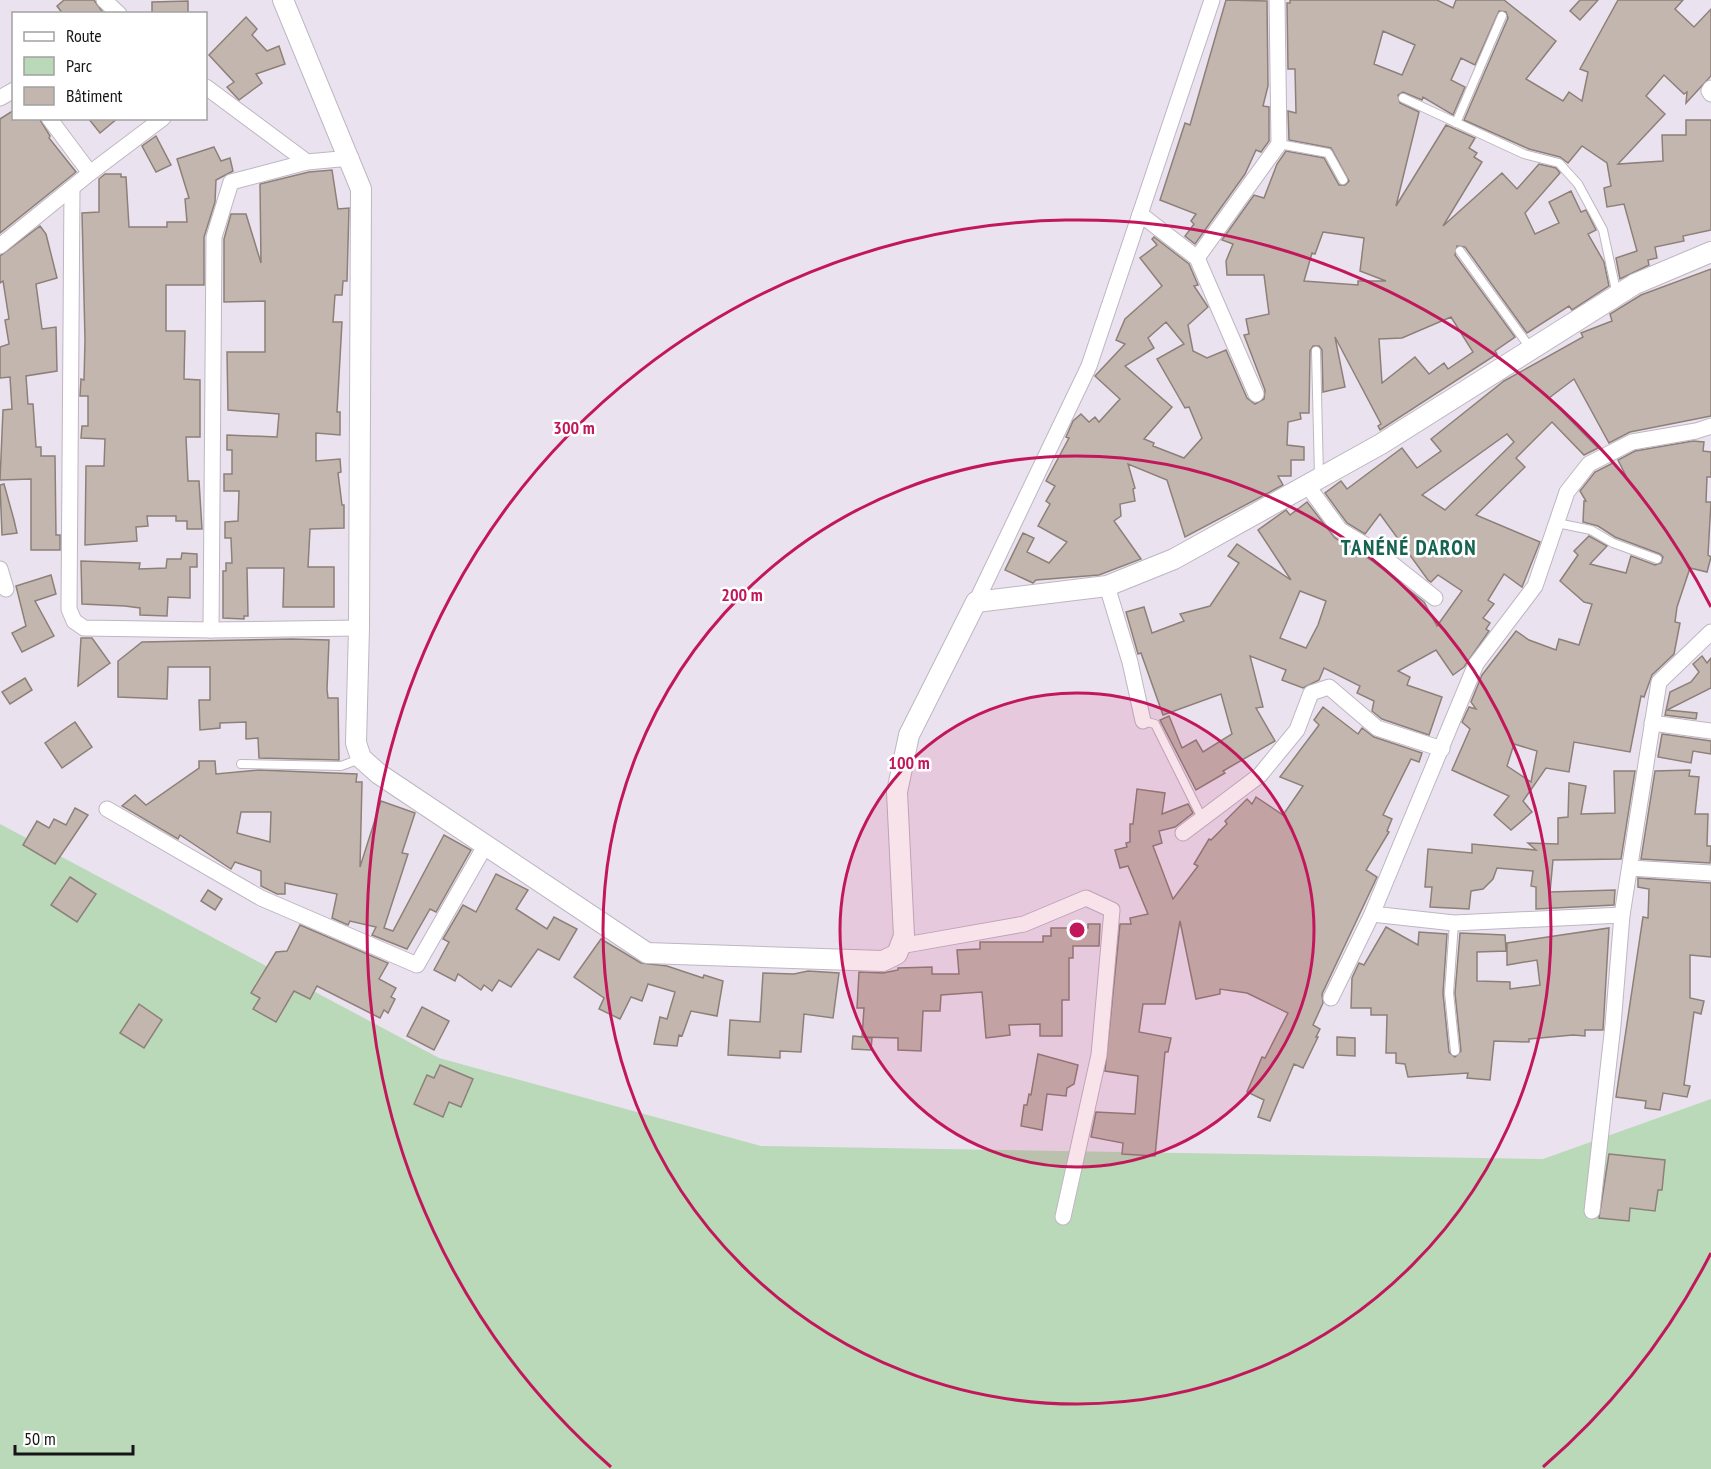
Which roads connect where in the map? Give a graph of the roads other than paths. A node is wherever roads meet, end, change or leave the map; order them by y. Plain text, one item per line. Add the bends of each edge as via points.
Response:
1 (104, 0) edge
2 (283, 0) edge
3 (1212, 0) edge
4 (1277, 0) edge
5 (117, 12) edge
6 (1502, 16) dead end
7 (207, 88) edge
8 (1711, 88) edge
9 (1711, 94) edge
10 (1402, 98) dead end
11 (50, 120) edge
12 (161, 120) edge
13 (1456, 123) junction
14 (1279, 144) junction
15 (351, 158) junction
16 (307, 162) junction
17 (90, 173) junction
18 (1343, 180) dead end
19 (72, 188) junction
20 (1140, 214) junction
21 (0, 246) edge
22 (1460, 251) dead end
23 (1711, 252) edge
24 (1197, 258) junction
25 (1617, 295) junction
26 (1532, 349) junction
27 (1316, 351) dead end
28 (1256, 394) dead end
29 (1711, 426) edge
30 (1313, 482) junction
31 (1557, 523) junction
32 (1657, 559) dead end
33 (0, 569) edge
34 (1107, 586) junction
35 (6, 589) dead end
36 (1435, 598) dead end
37 (976, 602) junction
38 (359, 628) junction
39 (211, 630) junction
40 (1711, 632) edge
41 (1143, 721) joint
42 (1652, 723) junction
43 (1711, 731) edge
44 (1442, 749) junction
45 (361, 758) junction
46 (241, 764) dead end
47 (107, 809) dead end
48 (1202, 818) junction
49 (1183, 833) dead end
50 (486, 846) junction
51 (1630, 868) junction
52 (1711, 873) edge
53 (1372, 914) junction
54 (1622, 915) junction
55 (1454, 923) junction
56 (900, 946) junction
57 (1331, 998) dead end
58 (1455, 1051) dead end
59 (1592, 1211) dead end
60 (1063, 1217) dead end

1 - 5 street
2 - 15 street
3 - 20 street
4 - 14 street
6 - 13 lane
7 - 16 street
8 - 9 street
10 - 13 lane
11 - 17 street
12 - 17 street
13 - 25 lane via 1524,154 1559,163 1578,184 1603,230
14 - 18 lane via 1328,153
14 - 24 street
15 - 16 street
15 - 38 street via 361,189
16 - 39 street via 231,182 214,237
17 - 19 street
19 - 21 street
19 - 39 street via 69,609 74,621 84,628
20 - 24 street
20 - 37 street via 1089,366
22 - 26 lane
23 - 25 street
24 - 28 street
25 - 26 street
26 - 30 street
27 - 30 lane
29 - 31 street via 1632,442 1589,464 1567,492
30 - 34 street via 1174,559
30 - 36 street via 1340,530 1377,552
31 - 32 lane via 1591,530 1613,543
31 - 44 street via 1535,585 1476,664
33 - 35 street
34 - 37 street
34 - 41 street
37 - 56 street via 909,735 897,792 904,936
38 - 39 street
38 - 45 street via 356,743
40 - 42 street via 1659,682
41 - 48 lane via 1155,724
42 - 43 street
42 - 51 street
44 - 48 street via 1377,728 1329,687 1311,693 1297,730 1260,775
44 - 53 street
45 - 46 lane via 341,766
45 - 50 street via 378,774
47 - 50 street via 261,898 417,965
48 - 49 street
50 - 56 street via 647,953 883,961 897,954
51 - 52 street
51 - 54 street
53 - 55 street
53 - 57 street
54 - 55 street
54 - 59 street
55 - 58 lane via 1449,993
56 - 60 street via 1024,924 1086,898 1112,910 1099,1055

